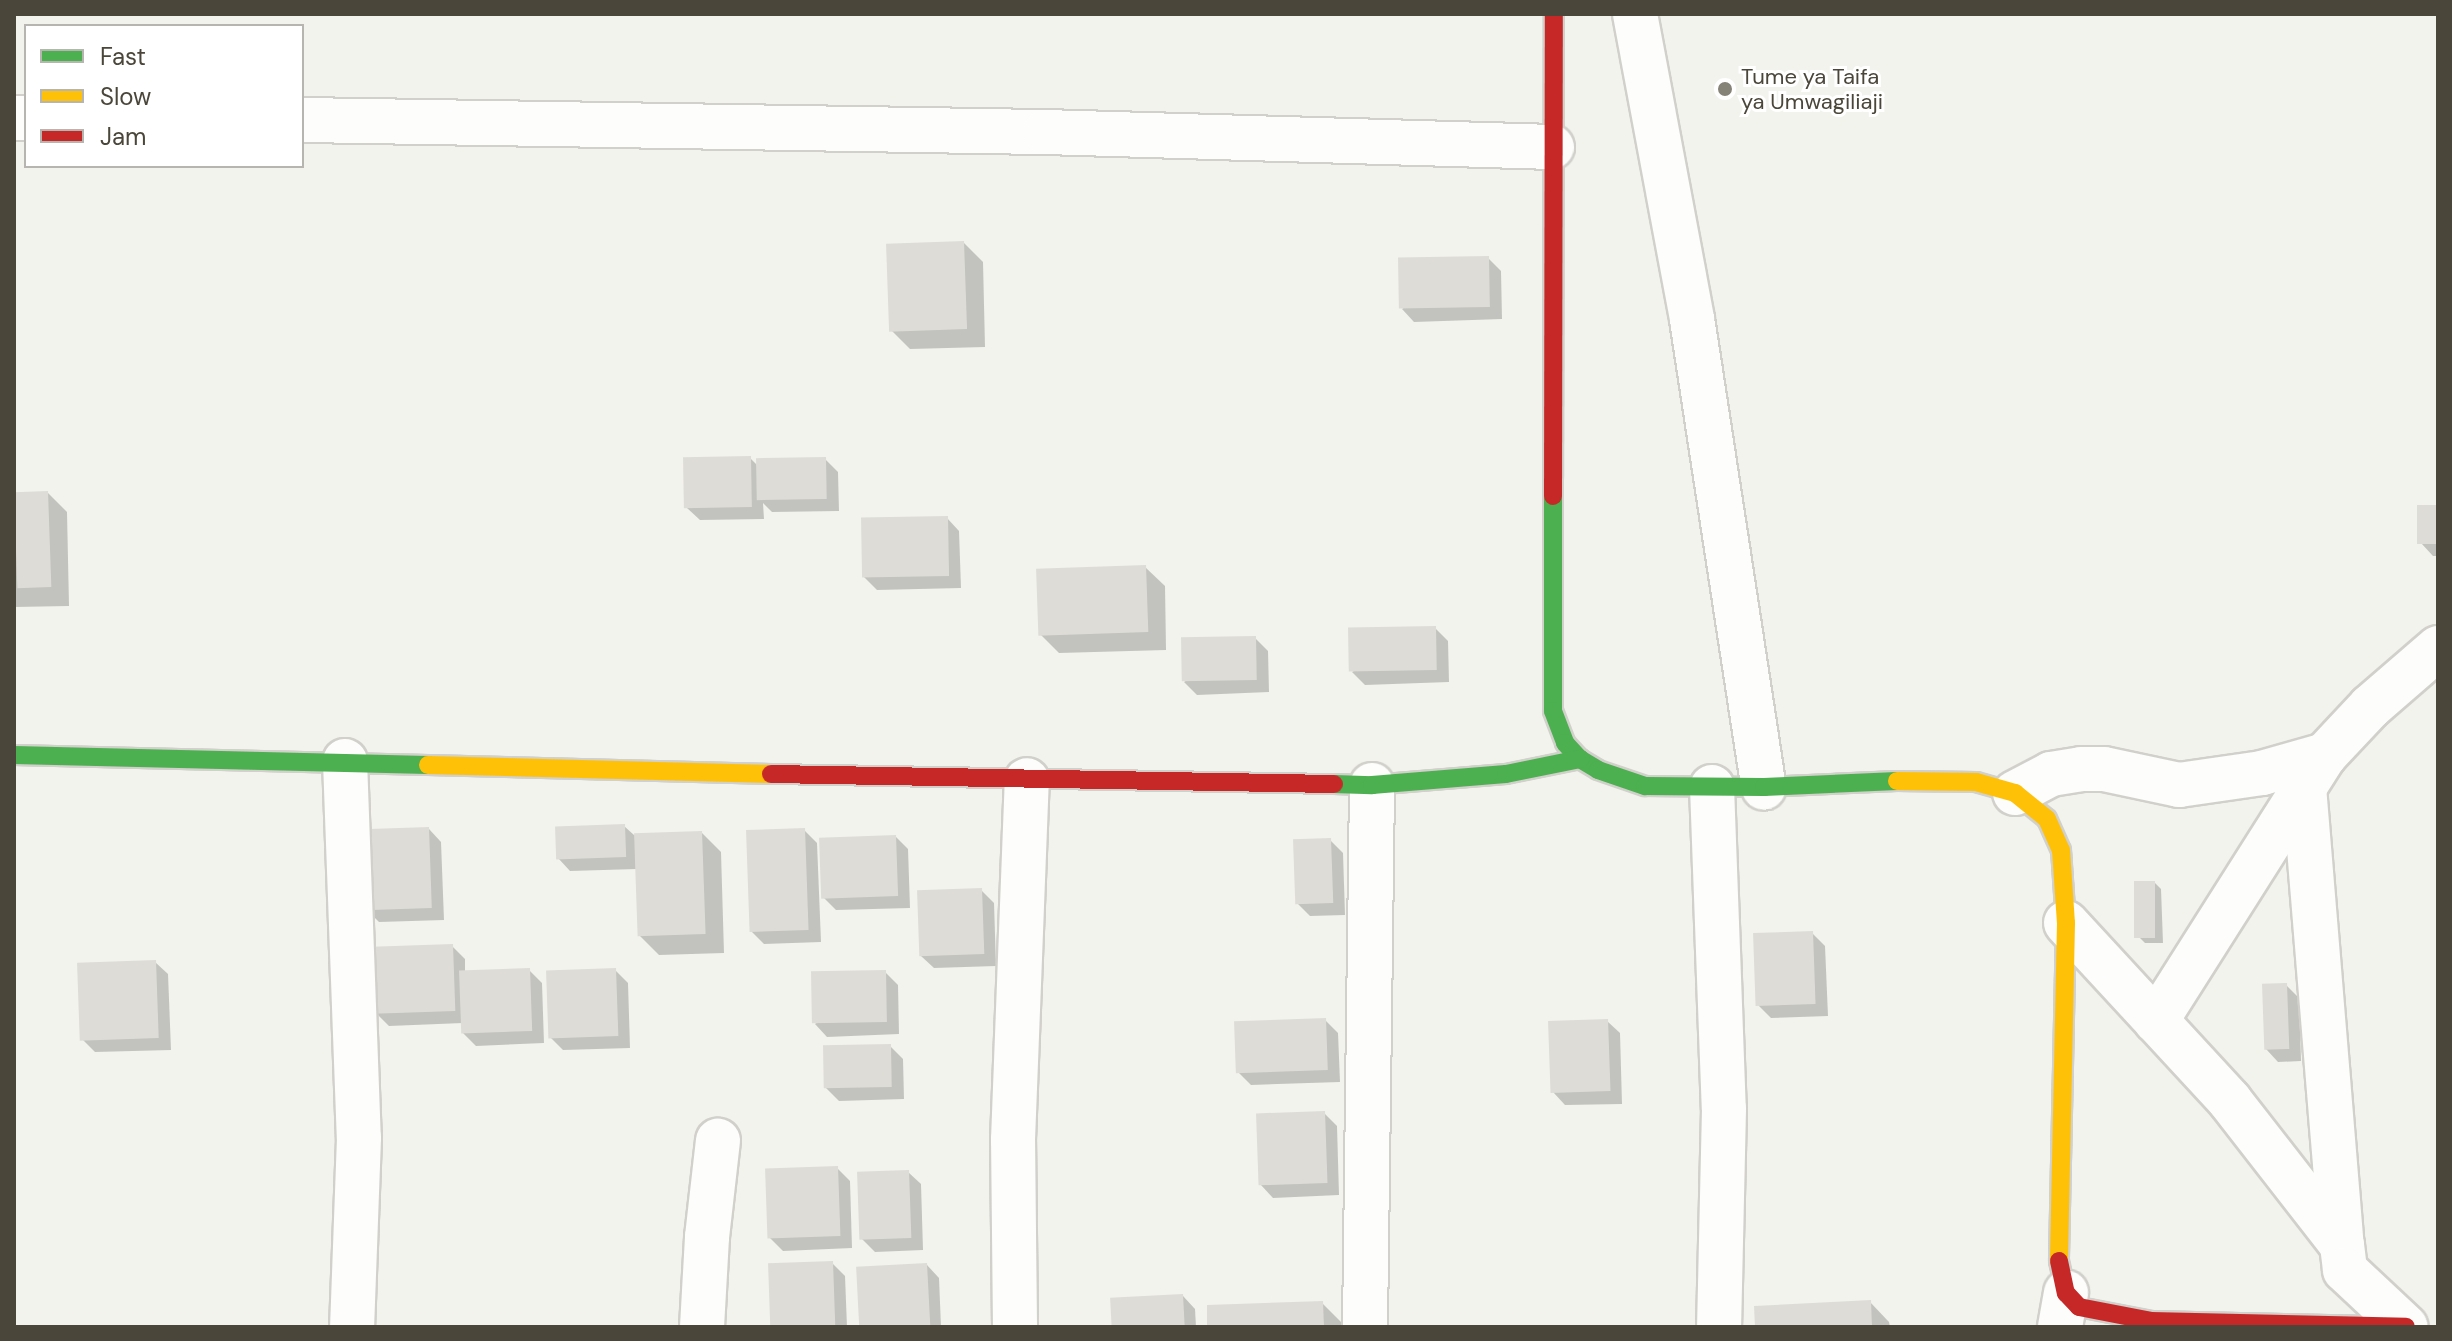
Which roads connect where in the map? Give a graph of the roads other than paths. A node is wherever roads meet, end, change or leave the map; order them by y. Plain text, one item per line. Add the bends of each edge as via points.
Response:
1 (1554, 14) edge
2 (1635, 14) edge
3 (304, 120) edge
4 (1552, 147) junction
5 (2438, 648) edge
6 (14, 755) edge
7 (1580, 759) junction
8 (345, 761) junction
9 (2314, 771) junction
10 (1027, 780) junction
11 (1372, 785) junction
12 (1712, 787) junction
13 (1764, 787) junction
14 (2015, 793) junction
15 (2066, 923) junction
16 (2156, 1021) junction
17 (718, 1141) dead end
18 (2342, 1245) junction
19 (2063, 1310) edge
20 (352, 1327) edge
21 (702, 1327) edge
22 (1015, 1327) edge
23 (1365, 1327) edge
24 (1719, 1327) edge
25 (2406, 1327) edge

1 - 4 street
2 - 13 street via 1692,319
3 - 4 street via 1013,131
4 - 7 street via 1553,711 1565,743
5 - 9 street via 2370,707
6 - 8 street
7 - 11 street via 1506,774
7 - 12 street via 1645,786
8 - 10 street
8 - 20 street via 359,1138
9 - 14 street via 2179,785 2081,769 2051,774
9 - 16 street
9 - 18 street
10 - 11 street
10 - 22 street via 1013,1140
11 - 23 street
12 - 13 street
12 - 24 street via 1724,1109
13 - 14 street via 1914,780 1976,782
14 - 15 street via 2047,819 2061,850
15 - 16 street
15 - 19 street via 2057,1230
16 - 18 street via 2230,1101
17 - 21 street
18 - 25 street via 2345,1270
19 - 25 street via 2079,1307 2151,1321

